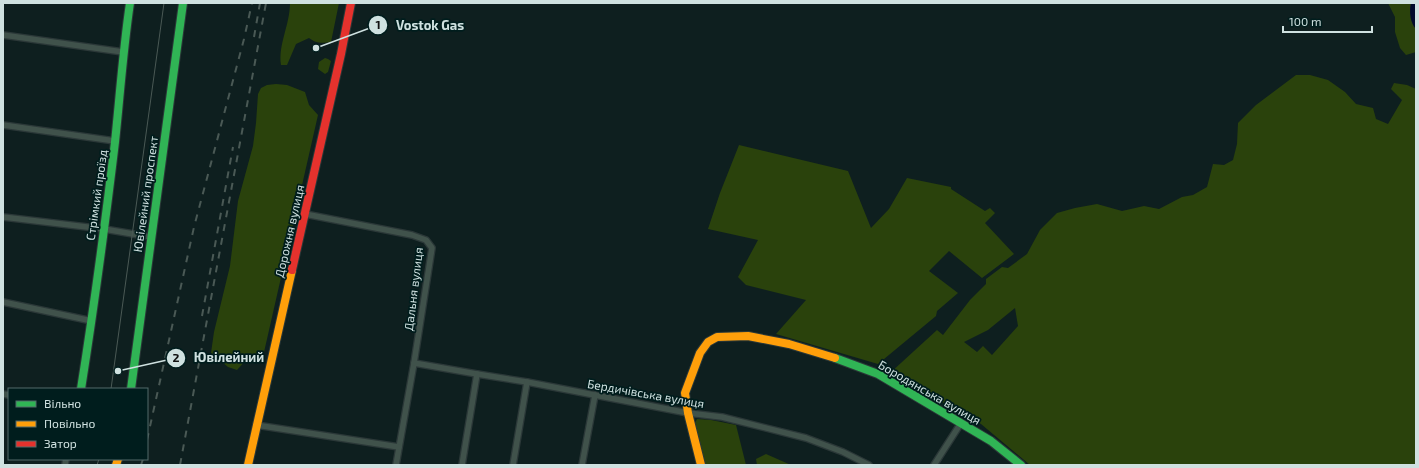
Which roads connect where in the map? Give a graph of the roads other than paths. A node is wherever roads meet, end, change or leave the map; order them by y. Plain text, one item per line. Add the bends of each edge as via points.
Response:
1 (130, 3) edge
2 (183, 3) edge
3 (351, 3) edge
4 (3, 35) edge
5 (123, 52) junction
6 (3, 124) edge
7 (116, 141) junction
8 (305, 214) junction
9 (3, 217) edge
10 (104, 229) junction
11 (151, 237) junction
12 (3, 302) edge
13 (92, 321) junction
14 (414, 363) junction
15 (477, 374) junction
16 (527, 382) junction
17 (81, 388) edge
18 (131, 388) edge
19 (595, 395) junction
20 (688, 413) junction
21 (961, 422) junction
22 (256, 425) junction
23 (399, 447) junction
24 (248, 465) edge
25 (396, 465) edge
26 (462, 465) edge
27 (513, 465) edge
28 (582, 465) edge
29 (701, 465) edge
30 (869, 465) edge
31 (934, 465) edge
32 (1021, 465) edge

1 - 5 main road, Стрімкий проїзд
2 - 11 main road, Ювілейний проспект
3 - 8 main road, Дорожня вулиця
4 - 5 street
5 - 7 main road, Стрімкий проїзд
6 - 7 street
7 - 10 main road, Стрімкий проїзд
8 - 14 street, Дальня вулиця via 412,235 429,243 432,248
8 - 22 main road, Дорожня вулиця
9 - 10 street
10 - 11 street
10 - 13 main road, Стрімкий проїзд
11 - 18 main road, Ювілейний проспект
12 - 13 street
13 - 17 main road, Стрімкий проїзд
14 - 15 street, Бердичівська вулиця
14 - 23 street, Дальня вулиця
15 - 16 street, Бердичівська вулиця
15 - 26 street
16 - 19 street, Бердичівська вулиця
16 - 27 street
19 - 20 street, Бердичівська вулиця
19 - 28 street
20 - 21 main road, Бородянська вулиця via 685,393 698,357 708,342 717,337 748,336 789,344 878,374
20 - 29 main road, Бородянська вулиця
20 - 30 street, Бердичівська вулиця via 722,417 806,438 844,452
21 - 31 street
21 - 32 main road, Бородянська вулиця via 991,441
22 - 23 street
22 - 24 main road, Дорожня вулиця
23 - 25 street, Дальня вулиця

